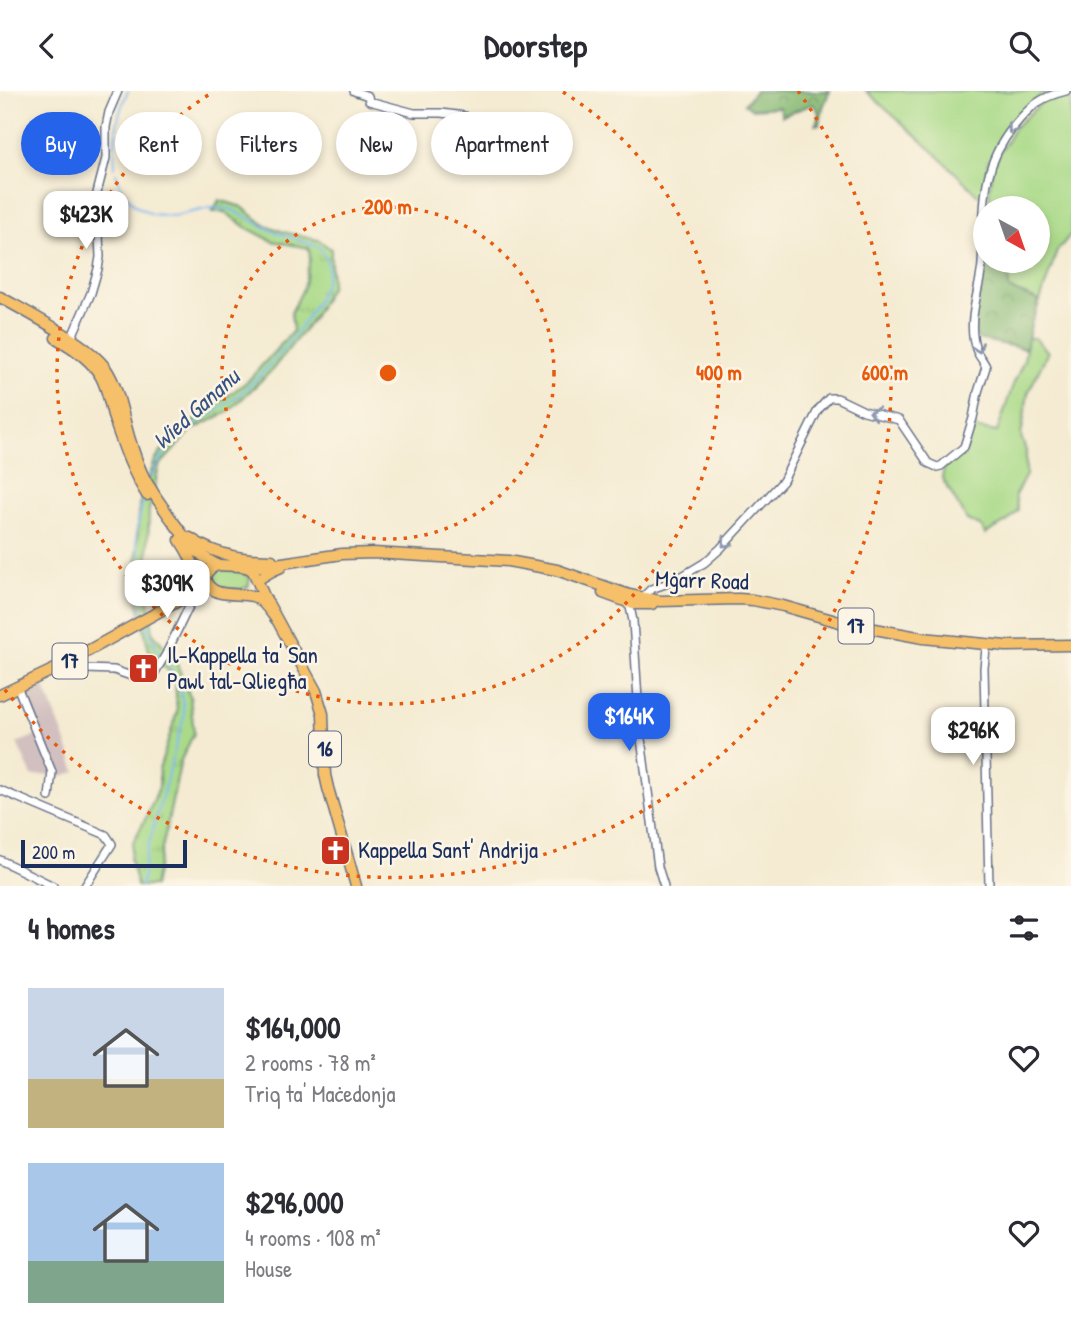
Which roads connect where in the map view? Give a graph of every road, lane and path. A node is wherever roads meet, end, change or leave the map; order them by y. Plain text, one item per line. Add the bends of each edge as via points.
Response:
1 (118, 91) edge
2 (1066, 91) edge
3 (354, 92) edge
4 (431, 113) edge
5 (0, 297) edge
6 (0, 303) edge
7 (71, 339) junction
8 (146, 487) junction
9 (171, 519) junction
10 (175, 532) junction
11 (342, 554) junction
12 (304, 564) junction
13 (217, 565) junction
14 (249, 568) junction
15 (205, 577) junction
16 (258, 582) junction
17 (215, 591) junction
18 (192, 596) junction
19 (249, 596) junction
20 (641, 600) junction
21 (626, 602) junction
22 (158, 612) junction
23 (631, 612) junction
24 (276, 619) junction
25 (1071, 647) edge
26 (986, 649) junction
27 (57, 668) junction
28 (17, 686) junction
29 (0, 695) edge
30 (0, 790) edge
31 (49, 797) dead end
32 (0, 860) edge
33 (52, 886) edge
34 (85, 886) edge
35 (356, 886) edge
36 (664, 886) edge
37 (989, 886) edge

1 - 7 street via 106,127 97,197 98,269
2 -> 20 street via 1047,96 1021,118 990,166 982,269 973,316 975,346 986,367 963,449 941,466 931,465 899,420 829,398 818,409 783,481 720,549 674,581 651,589
3 - 4 street via 368,96 369,101
5 - 7 main road
6 - 8 main road via 68,345 96,370 125,452
7 - 8 main road via 108,371
8 - 9 main road
8 - 10 main road
9 - 11 main road via 201,545 237,557 281,560
9 - 13 main road via 196,551
10 - 15 main road
10 - 22 main road via 194,576 190,585
11 - 14 main road, Mġarr Road / 17
11 - 20 main road, Mġarr Road / 17 via 526,563
12 - 16 main road, Mġarr Road / 17 via 281,567
12 - 21 main road, Mġarr Road / 17 via 374,557 508,566 555,574
12 - 24 main road via 279,571 268,581
13 - 14 main road, Mġarr Road
13 - 15 main road
14 - 16 main road, 16
15 - 17 main road
15 - 18 main road, 17
16 - 19 main road
16 - 24 main road, 16
17 - 18 main road, 17
17 - 19 main road
18 - 22 main road, 17
18 - 27 street via 154,674
19 - 24 main road, 16 via 259,599
20 - 21 main road, Mġarr Road / 17
20 - 23 street
20 - 25 main road, Mġarr Road / 17 via 753,600 884,632 965,643
20 - 26 main road, Mġarr Road / 17 via 753,604 886,637
21 - 23 street
22 - 27 main road, 17
23 - 36 street via 640,731
24 - 35 main road, 16 via 321,706 325,775
25 - 26 main road, Mġarr Road / 17
26 - 37 street
27 - 28 main road, 17
28 - 29 main road, 17
28 - 31 street via 52,772
30 - 34 street via 106,835 112,844
32 - 33 street

